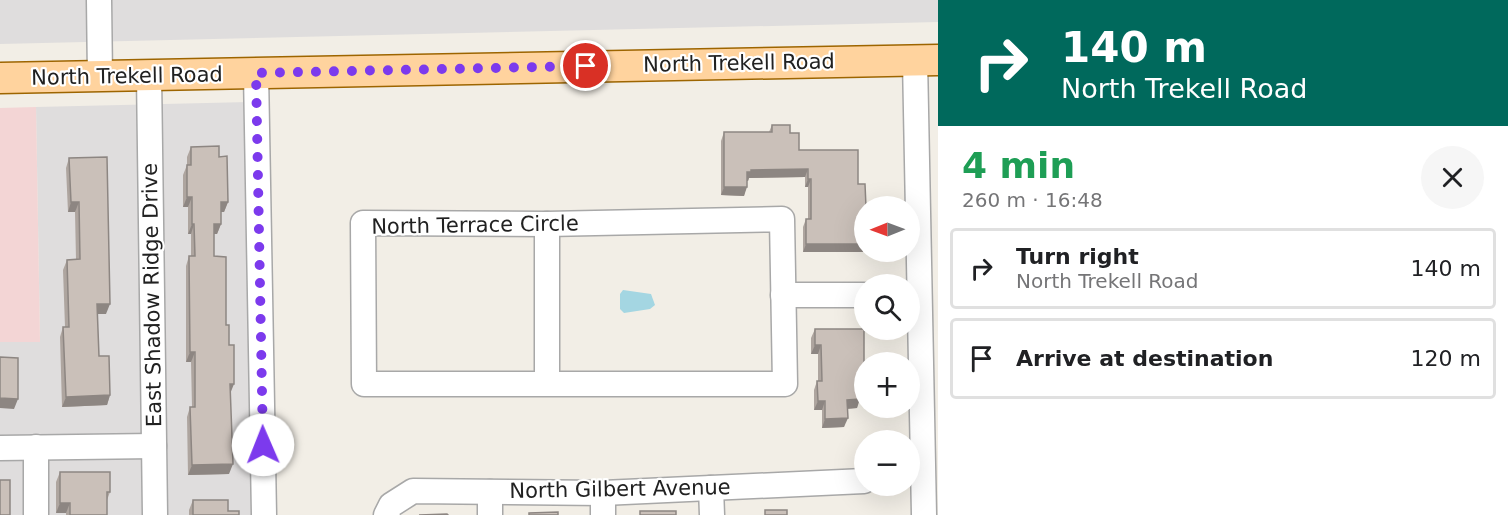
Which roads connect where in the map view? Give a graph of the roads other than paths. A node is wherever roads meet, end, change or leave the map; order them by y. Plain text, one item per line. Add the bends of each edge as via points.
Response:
1 (99, 0) edge
2 (927, 60) edge
3 (256, 73) junction
4 (149, 75) junction
5 (100, 76) junction
6 (0, 78) edge
7 (547, 224) junction
8 (915, 274) edge
9 (783, 295) junction
10 (854, 295) edge
11 (916, 340) edge
12 (547, 382) junction
13 (154, 446) junction
14 (36, 447) junction
15 (0, 448) edge
16 (924, 478) edge
17 (854, 481) edge
18 (711, 488) junction
19 (490, 503) edge
20 (603, 504) edge
21 (36, 515) edge
22 (155, 515) edge
23 (264, 515) edge
24 (387, 515) edge
25 (712, 515) edge
26 (924, 515) edge

1 - 5 street
2 - 3 main road, North Trekell Road
2 - 8 street
3 - 4 main road, North Trekell Road
3 - 23 street
4 - 5 main road, North Trekell Road
4 - 13 street, East Shadow Ridge Drive
5 - 6 main road, North Trekell Road
7 - 9 street, North Terrace Circle via 782,219
7 - 12 street
7 - 12 street, North Terrace Circle via 363,223 364,384
9 - 10 street
9 - 12 street, North Terrace Circle via 785,384
11 - 16 street
13 - 14 street
13 - 22 street, East Shadow Ridge Drive
14 - 15 street
14 - 21 street
16 - 26 street
17 - 18 street, North Gilbert Avenue
18 - 20 street, North Gilbert Avenue
18 - 25 street
19 - 20 street, North Gilbert Avenue
19 - 24 street, North Gilbert Avenue via 413,492 391,505

